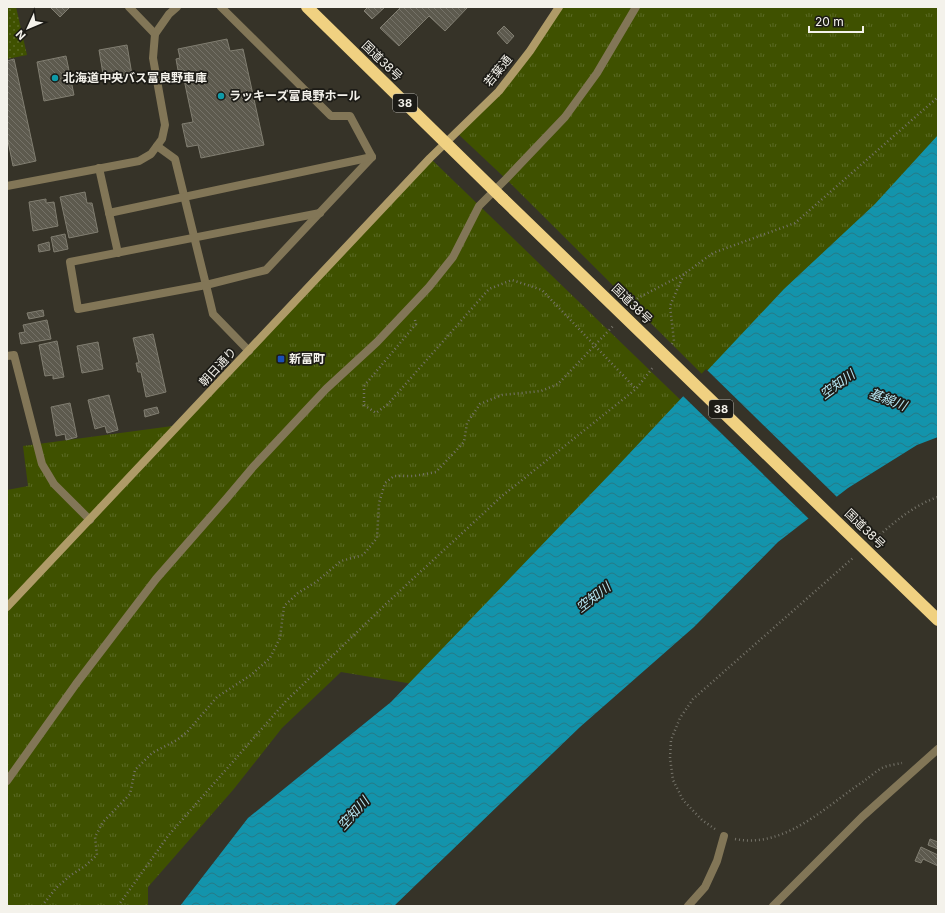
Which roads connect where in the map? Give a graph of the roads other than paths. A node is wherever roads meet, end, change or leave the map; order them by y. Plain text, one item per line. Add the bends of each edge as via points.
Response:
1 (129, 7) edge
2 (176, 7) edge
3 (221, 7) edge
4 (307, 7) edge
5 (559, 7) edge
6 (636, 7) edge
7 (155, 34) junction
8 (446, 143) junction
9 (157, 146) junction
10 (372, 157) junction
11 (99, 168) junction
12 (7, 186) edge
13 (494, 190) junction
14 (184, 197) junction
15 (109, 213) junction
16 (320, 213) junction
17 (194, 238) junction
18 (118, 253) junction
19 (206, 285) junction
20 (249, 351) junction
21 (7, 356) edge
22 (90, 520) junction
23 (7, 607) edge
24 (938, 620) edge
25 (938, 749) edge
26 (7, 781) edge
27 (724, 836) road end
28 (688, 906) edge
29 (773, 906) edge

1 - 7 street
2 - 7 street
3 - 10 street via 331,116 350,116
4 - 8 highway, 国道38号 / 38
5 - 8 street, 若葉通 via 499,91
6 - 13 street via 597,73 565,117
7 - 9 street via 153,58 165,125 162,139
8 - 13 highway, 国道38号 / 38
8 - 20 street, 朝日通り
9 - 11 street via 151,154 140,161
9 - 14 street via 175,159
10 - 14 street
10 - 16 street
11 - 12 street
11 - 15 street
13 - 24 highway, 国道38号 / 38, bridge
13 - 26 street via 479,206 453,257 429,287 258,461 156,579 76,684
14 - 15 street
14 - 17 street
15 - 18 street
16 - 17 street
16 - 19 street via 266,270
17 - 18 street
17 - 19 street
18 - 19 street via 70,262 78,309
19 - 20 street via 213,314
20 - 22 street, 朝日通り
21 - 22 street via 14,355 42,464 54,484
22 - 23 street, 朝日通り
25 - 29 street via 862,817
27 - 28 street via 717,862 705,887

